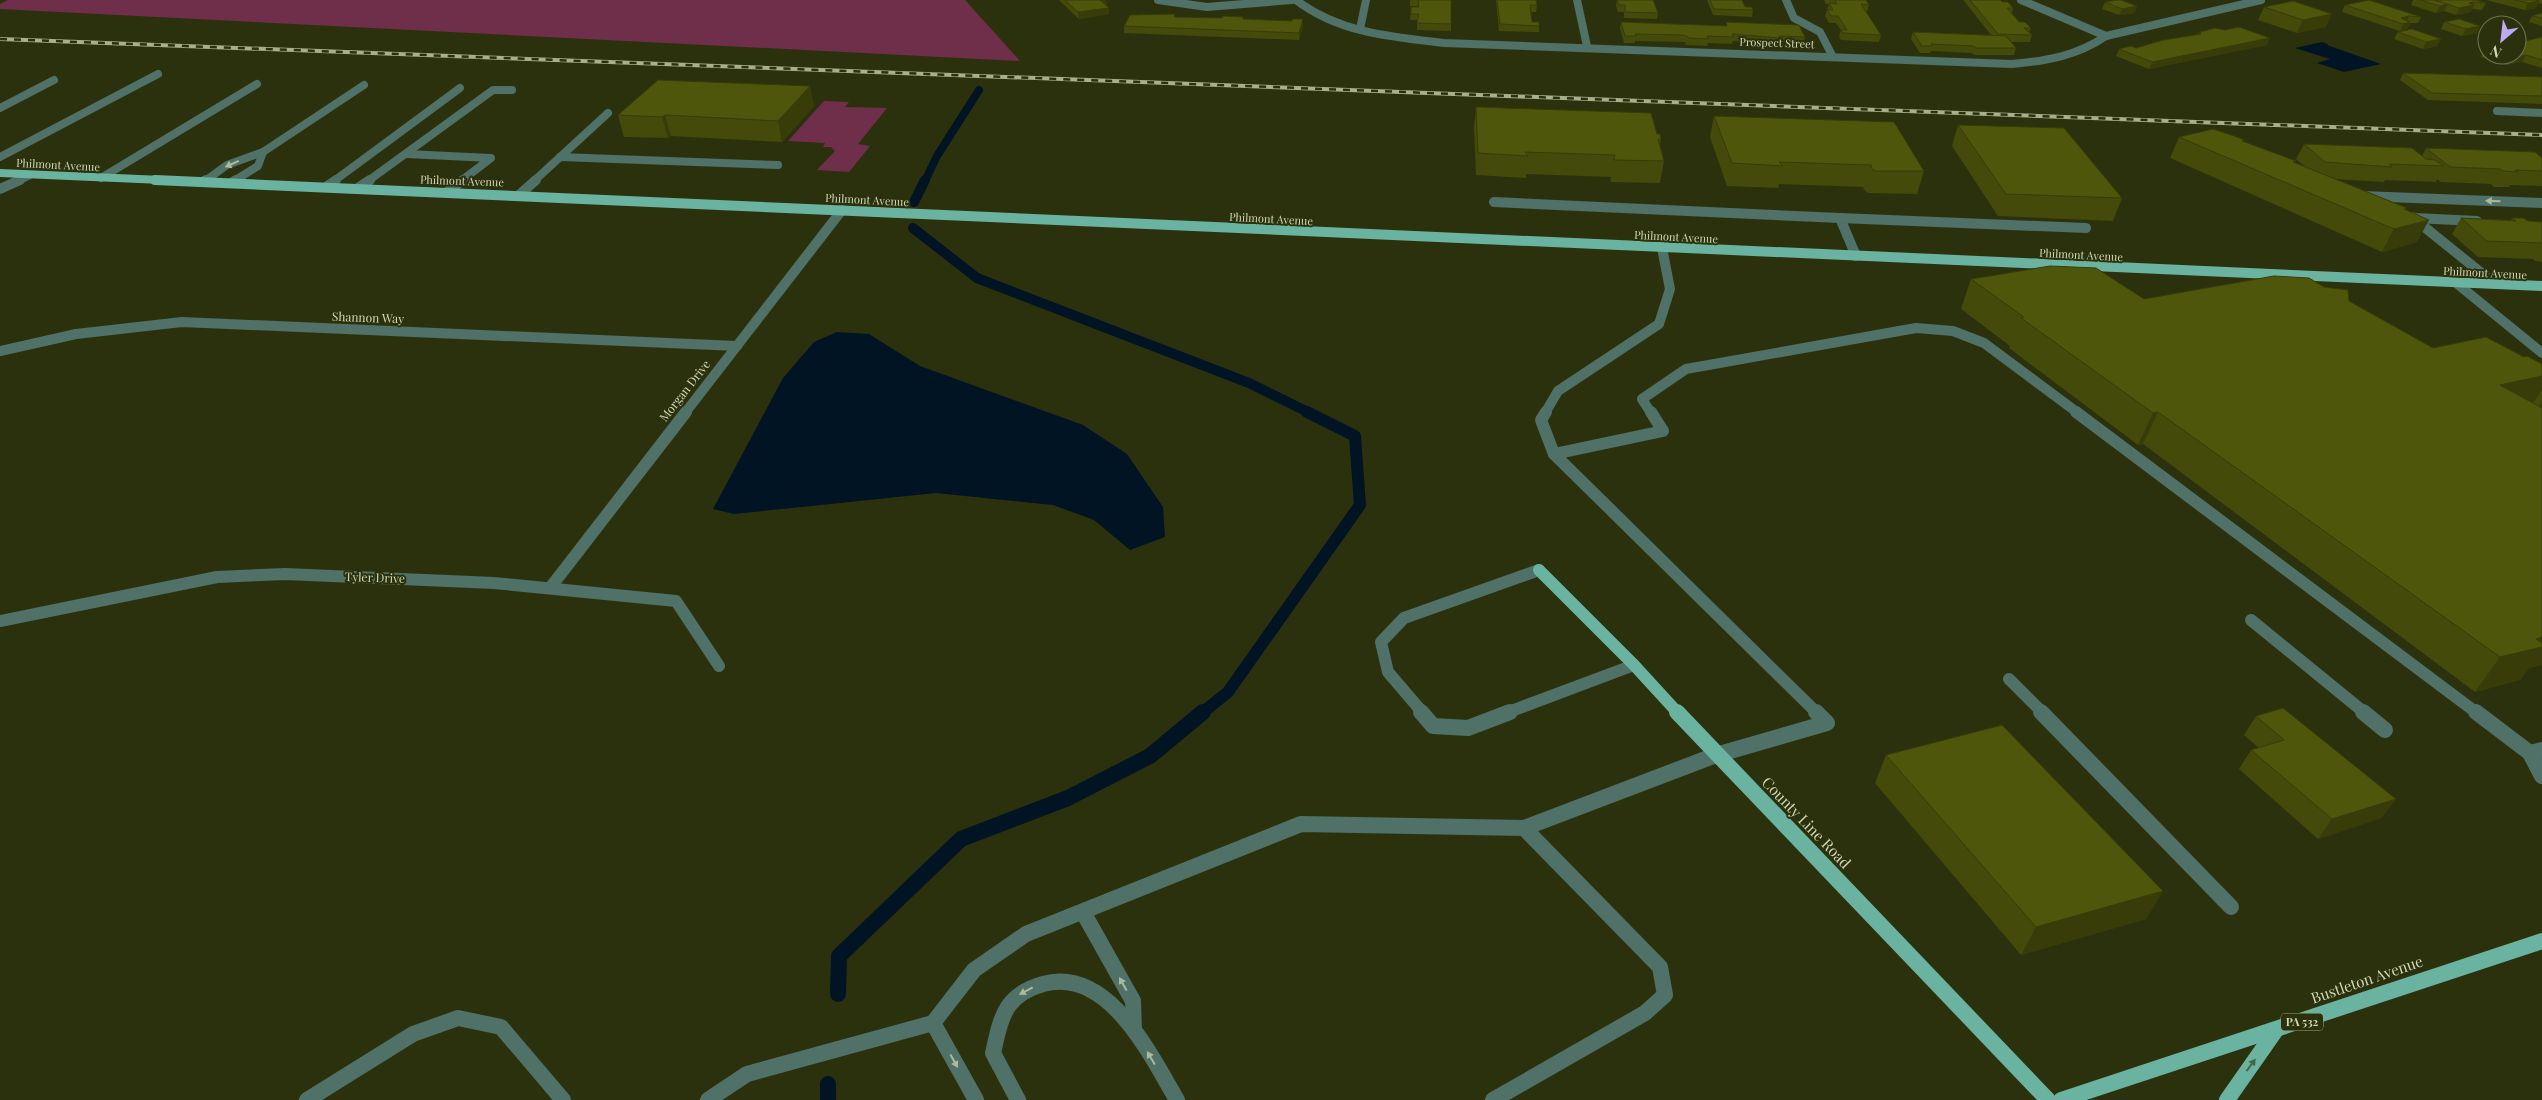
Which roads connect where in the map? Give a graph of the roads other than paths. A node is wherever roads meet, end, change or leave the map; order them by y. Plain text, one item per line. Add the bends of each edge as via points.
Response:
1 (1158, 0) edge
2 (1292, 0) edge
3 (1296, 0) edge
4 (1366, 0) edge
5 (1577, 0) edge
6 (1786, 0) edge
7 (2021, 0) edge
8 (2256, 0) edge
9 (1360, 29) junction
10 (2106, 36) junction
11 (1587, 46) junction
12 (1833, 57) junction
13 (158, 74) dead end
14 (54, 80) dead end
15 (256, 84) dead end
16 (364, 86) dead end
17 (460, 88) dead end
18 (512, 90) dead end
19 (0, 108) edge
20 (2497, 111) dead end
21 (608, 113) dead end
22 (2542, 113) edge
23 (263, 152) junction
24 (406, 154) junction
25 (0, 157) edge
26 (560, 157) junction
27 (778, 165) dead end
28 (0, 173) edge
29 (30, 175) junction
30 (101, 178) junction
31 (203, 182) junction
32 (231, 183) junction
33 (326, 187) junction
34 (358, 188) junction
35 (0, 189) edge
36 (447, 192) junction
37 (519, 195) junction
38 (1494, 202) dead end
39 (2542, 203) edge
40 (2389, 208) edge
41 (842, 210) junction
42 (1840, 218) junction
43 (2483, 221) edge
44 (2086, 228) dead end
45 (1662, 248) junction
46 (1856, 256) junction
47 (2455, 282) junction
48 (2495, 284) junction
49 (2542, 286) edge
50 (738, 346) junction
51 (0, 351) edge
52 (2542, 353) edge
53 (1554, 454) junction
54 (1539, 570) joint
55 (550, 588) junction
56 (2251, 620) dead end
57 (0, 621) edge
58 (1634, 665) junction
59 (719, 666) dead end
60 (2009, 679) dead end
61 (2386, 730) dead end
62 (2538, 754) edge
63 (1716, 756) junction
64 (2542, 776) edge
65 (1524, 828) junction
66 (2231, 908) dead end
67 (1083, 912) junction
68 (2542, 941) edge
69 (933, 1023) junction
70 (1134, 1030) junction
71 (2276, 1030) junction
72 (307, 1100) edge
73 (564, 1100) edge
74 (708, 1100) edge
75 (976, 1100) edge
76 (1018, 1100) edge
77 (1177, 1100) edge
78 (1493, 1100) edge
79 (2048, 1100) edge
80 (2061, 1100) edge
81 (2227, 1100) edge

1 - 2 street via 1226,6
3 - 9 street, Prospect Street via 1313,12
4 - 9 street
5 - 11 street
6 - 12 street via 1794,18 1820,32
7 - 10 street
8 - 10 street, Prospect Street
9 - 11 street, Prospect Street via 1444,43
10 - 12 street, Prospect Street via 2063,57 2012,64
11 - 12 street, Prospect Street
13 - 25 street
14 - 19 street
15 - 30 street
16 - 23 street
17 - 33 street
18 - 24 street via 493,90
20 - 22 street
21 - 26 street
23 -> 31 street via 227,165
23 - 32 street via 258,166
24 - 34 street
24 - 36 street via 491,158
26 - 27 street
26 - 37 street
28 - 29 main road, Philmont Avenue
29 - 30 main road, Philmont Avenue
29 - 35 street
30 - 31 main road, Philmont Avenue
31 - 32 main road, Philmont Avenue
32 - 33 main road, Philmont Avenue
33 - 34 main road, Philmont Avenue
34 - 36 main road, Philmont Avenue
36 - 37 main road, Philmont Avenue
37 - 41 main road, Philmont Avenue
38 - 42 street
39 -> 40 street via 2354,196
41 - 45 main road, Philmont Avenue
41 - 50 street, Morgan Drive
42 - 44 street
42 - 46 street
43 - 48 street via 2410,216
45 - 46 main road, Philmont Avenue
45 - 53 street via 1670,289 1659,324 1558,391 1541,420
46 - 47 main road, Philmont Avenue
47 - 48 main road, Philmont Avenue
47 - 52 street
48 - 49 main road, Philmont Avenue
50 - 51 street, Shannon Way via 182,322 76,334
50 - 55 street, Morgan Drive
53 - 62 street via 1663,431 1642,399 1686,369 1916,328 1953,331 1984,343
53 - 63 street via 1827,723
54 - 58 main road, County Line Road
54 - 58 street via 1404,618 1381,642 1388,672 1433,726 1468,728
55 - 57 street, Tyler Drive via 285,574 217,577
55 - 59 street, Tyler Drive via 676,601
56 - 61 street
58 - 63 main road, County Line Road
60 - 66 street
62 - 64 street
63 - 65 street
63 - 79 main road, County Line Road
65 - 67 street via 1301,824
65 - 78 street via 1660,967 1665,995 1645,1013
67 - 69 street via 1026,934 974,970
70 -> 67 street via 1133,1001
68 - 71 main road, Bustleton Avenue / PA 532
69 - 74 street via 747,1074
69 -> 75 street
70 -> 76 street via 1093,988 1070,979 1042,983 1013,999 1000,1022 993,1053
77 -> 70 street
71 - 80 main road, Bustleton Avenue / PA 532
81 -> 71 main road
72 - 73 street via 413,1034 458,1018 501,1028

